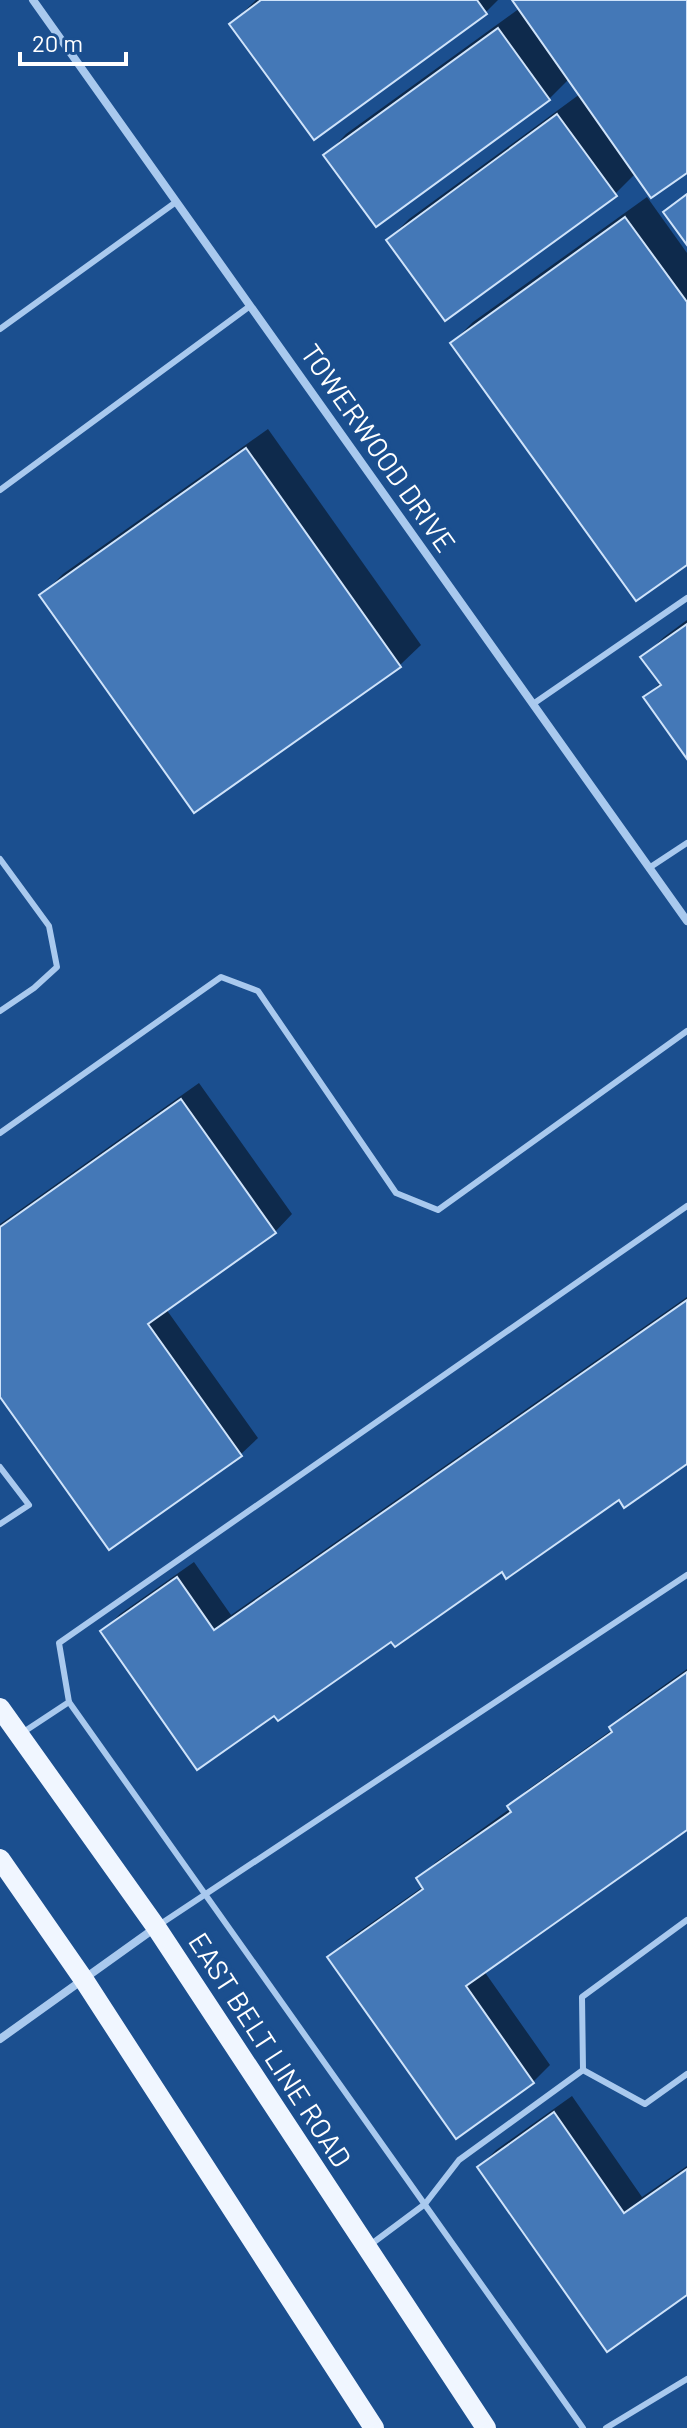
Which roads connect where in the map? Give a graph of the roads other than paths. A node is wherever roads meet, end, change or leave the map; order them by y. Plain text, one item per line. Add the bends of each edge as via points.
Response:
1 (33, 0) edge
2 (176, 202) junction
3 (250, 306) junction
4 (0, 329) edge
5 (0, 490) edge
6 (687, 598) edge
7 (533, 704) junction
8 (687, 843) edge
9 (0, 859) edge
10 (649, 868) junction
11 (687, 921) edge
12 (0, 1011) edge
13 (687, 1031) edge
14 (0, 1133) edge
15 (687, 1206) edge
16 (0, 1467) edge
17 (0, 1524) edge
18 (687, 1575) edge
19 (69, 1702) junction
20 (0, 1708) edge
21 (18, 1735) junction
22 (0, 1859) edge
23 (206, 1895) junction
24 (687, 1920) edge
25 (156, 1927) junction
26 (84, 1980) junction
27 (0, 2039) edge
28 (583, 2070) junction
29 (687, 2074) edge
30 (425, 2204) junction
31 (367, 2247) junction
32 (687, 2379) edge
33 (374, 2428) edge
34 (486, 2428) edge
35 (583, 2428) edge
36 (606, 2428) edge

1 - 2 street, TOWERWOOD DRIVE
2 - 3 street, TOWERWOOD DRIVE
2 - 4 lane
3 - 5 lane
3 - 7 street, TOWERWOOD DRIVE
6 - 7 lane
7 - 10 street, TOWERWOOD DRIVE
8 - 10 lane
9 - 12 lane via 49,926 57,967
10 - 11 street, TOWERWOOD DRIVE
13 - 14 lane via 438,1210 396,1193 258,991 221,977
15 - 19 lane via 59,1643
16 - 17 lane via 29,1505
18 - 23 lane
19 - 21 lane
19 - 23 lane
20 - 21 main road, EAST BELT LINE ROAD
21 - 25 main road, EAST BELT LINE ROAD
22 - 26 main road
23 - 25 lane
23 - 30 lane
24 - 28 lane via 582,1997
25 - 26 street
25 - 31 main road, EAST BELT LINE ROAD
26 - 27 street
26 - 33 main road
28 - 29 lane via 645,2104
28 - 30 lane via 459,2160
30 - 31 lane
30 - 35 lane
31 - 34 main road, EAST BELT LINE ROAD
32 - 36 lane

